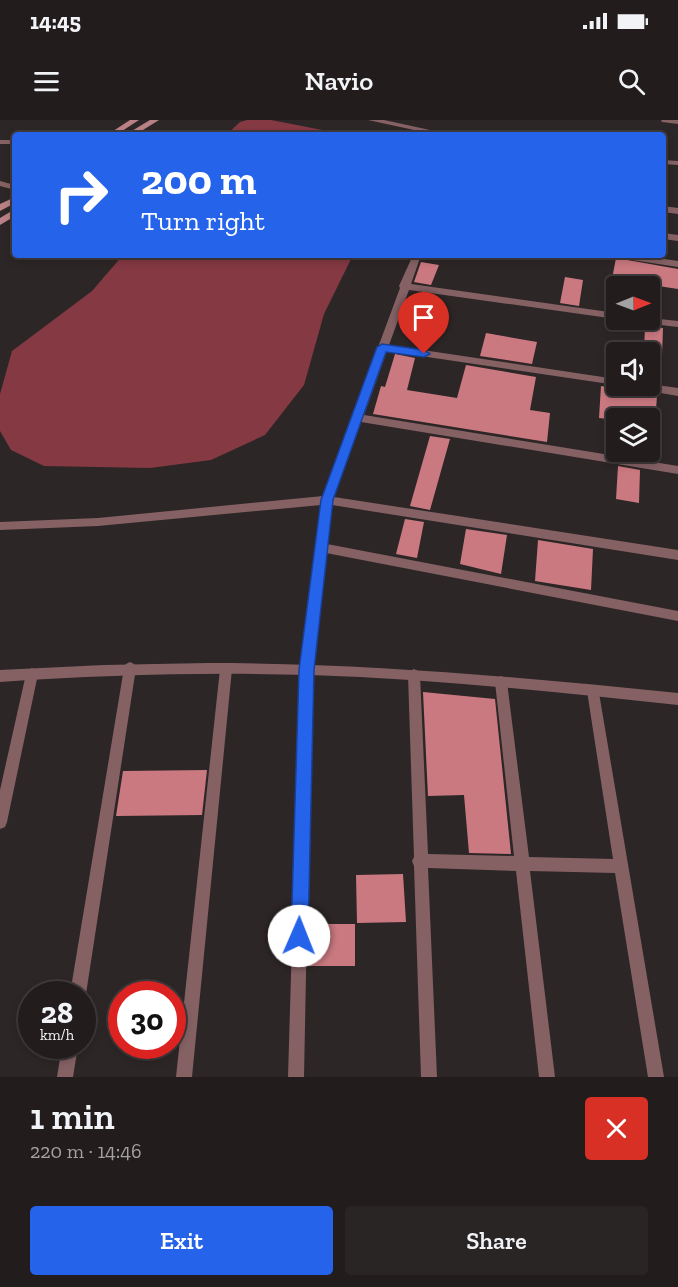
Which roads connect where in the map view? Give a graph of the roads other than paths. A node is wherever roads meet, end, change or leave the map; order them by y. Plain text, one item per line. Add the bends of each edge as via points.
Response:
1 (155, 120) edge
2 (372, 120) edge
3 (665, 120) edge
4 (131, 121) edge
5 (678, 122) edge
6 (678, 127) edge
7 (115, 132) edge
8 (134, 132) edge
9 (434, 132) edge
10 (416, 258) edge
11 (639, 258) edge
12 (678, 264) edge
13 (404, 286) junction
14 (606, 315) edge
15 (660, 322) edge
16 (678, 324) edge
17 (382, 347) junction
18 (606, 381) edge
19 (660, 389) edge
20 (678, 392) edge
21 (356, 417) junction
22 (678, 470) edge
23 (327, 500) junction
24 (0, 526) edge
25 (321, 547) junction
26 (678, 555) edge
27 (678, 616) edge
28 (130, 668) junction
29 (226, 669) junction
30 (306, 670) junction
31 (32, 674) junction
32 (414, 675) junction
33 (0, 676) edge
34 (501, 682) junction
35 (593, 691) junction
36 (678, 699) edge
37 (0, 822) edge
38 (419, 861) junction
39 (522, 862) junction
40 (620, 866) junction
41 (80, 981) edge
42 (68, 1059) edge
43 (65, 1077) edge
44 (184, 1077) edge
45 (296, 1077) edge
46 (429, 1077) edge
47 (547, 1077) edge
48 (656, 1077) edge

1 - 8 main road
2 - 9 street
3 - 5 street
4 - 7 main road
5 - 6 street
10 - 13 street
11 - 12 street
13 - 14 street
13 - 17 street
15 - 16 street
17 - 18 street
17 - 21 street
19 - 20 street
21 - 22 street
21 - 23 street
23 - 24 street via 98,522
23 - 25 street
23 - 26 street
25 - 27 street
25 - 30 street
28 - 29 street
28 - 31 street
28 - 41 street
29 - 30 street
29 - 44 street
30 - 32 street
30 - 45 street
31 - 33 street
31 - 37 street
32 - 34 street
32 - 38 street
34 - 35 street
34 - 39 street
35 - 36 street
35 - 40 street
38 - 39 street
38 - 46 street
39 - 40 street
39 - 47 street
40 - 48 street
42 - 43 street

